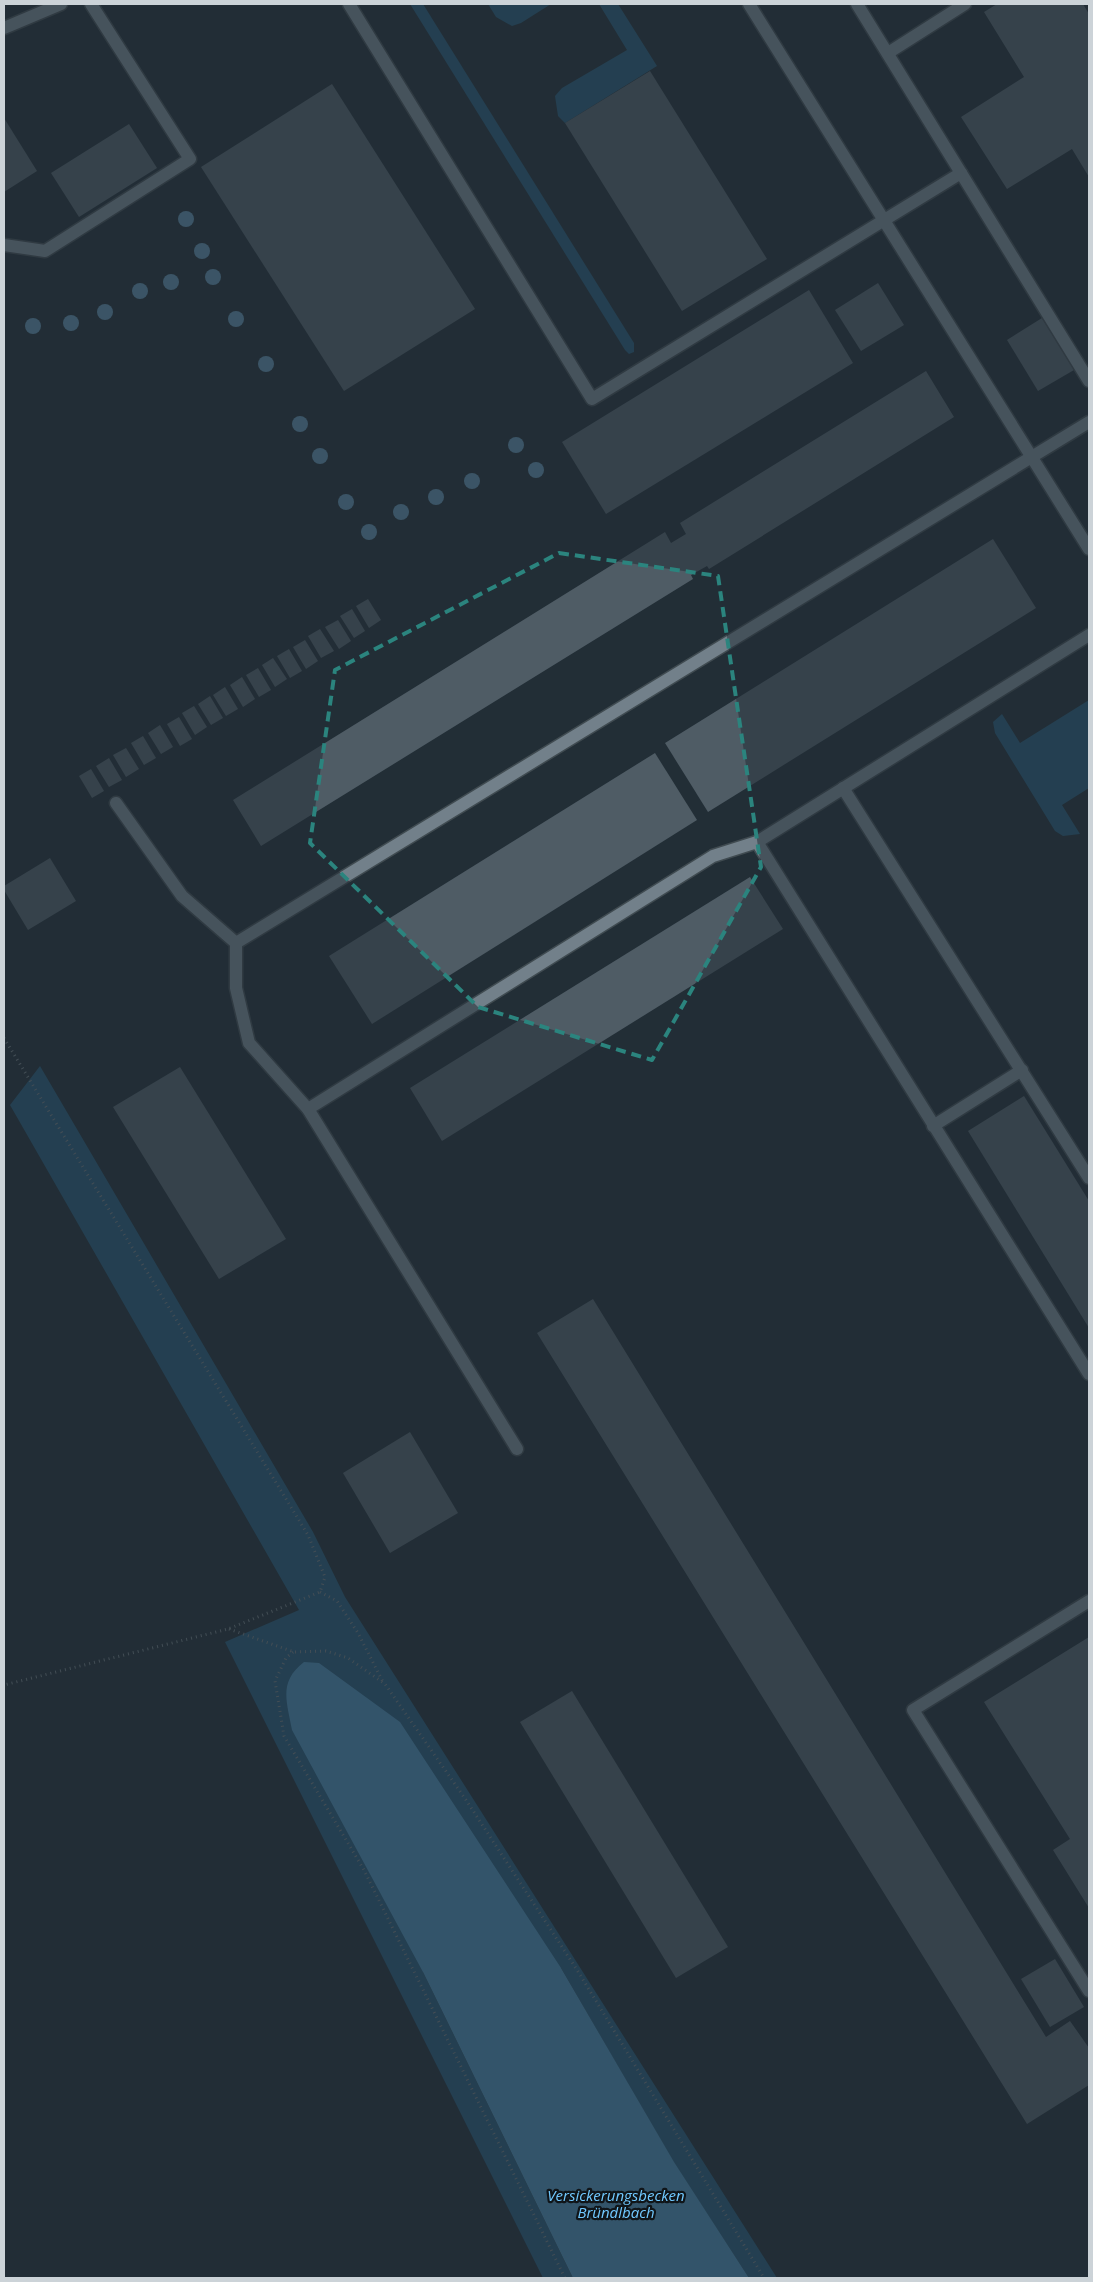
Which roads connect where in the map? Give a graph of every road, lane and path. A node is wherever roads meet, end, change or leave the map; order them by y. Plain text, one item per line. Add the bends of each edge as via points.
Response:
1 (61, 4) edge
2 (90, 4) edge
3 (349, 4) edge
4 (749, 4) edge
5 (857, 4) edge
6 (965, 4) edge
7 (4, 28) edge
8 (888, 53) junction
9 (961, 172) junction
10 (884, 220) junction
11 (4, 245) edge
12 (1089, 381) edge
13 (1089, 422) edge
14 (1032, 457) junction
15 (1089, 549) edge
16 (1089, 635) edge
17 (843, 788) junction
18 (116, 803) dead end
19 (757, 842) junction
20 (236, 943) junction
21 (4, 1038) edge
22 (1022, 1070) junction
23 (308, 1110) junction
24 (933, 1126) junction
25 (1089, 1178) edge
26 (1089, 1374) edge
27 (517, 1449) dead end
28 (320, 1592) junction
29 (1089, 1601) edge
30 (228, 1629) junction
31 (294, 1652) junction
32 (385, 1684) junction
33 (4, 1685) edge
34 (1089, 1991) edge
35 (565, 2278) edge
36 (764, 2278) edge

1 - 7 lane
2 - 11 lane via 190,159 45,251
3 - 10 lane via 592,399
4 - 10 lane
5 - 8 lane
6 - 8 lane
8 - 9 lane
9 - 10 lane
9 - 12 lane
10 - 14 lane
13 - 14 lane
14 - 15 lane
14 - 20 lane
16 - 17 lane
17 - 19 lane
17 - 22 lane
18 - 20 lane via 182,896
19 - 23 lane via 713,856
19 - 24 lane
20 - 23 lane via 236,988 248,1043
21 - 28 path via 308,1535 325,1578
22 - 24 lane
22 - 25 lane
23 - 27 lane
24 - 26 lane
28 - 30 path
28 - 32 path via 337,1601
29 - 34 lane via 913,1710
30 - 31 path
30 - 33 path
31 - 32 path via 326,1651 348,1658
31 - 35 path via 286,1658 275,1681 284,1736 364,1870
32 - 36 path via 466,1800 579,1973

